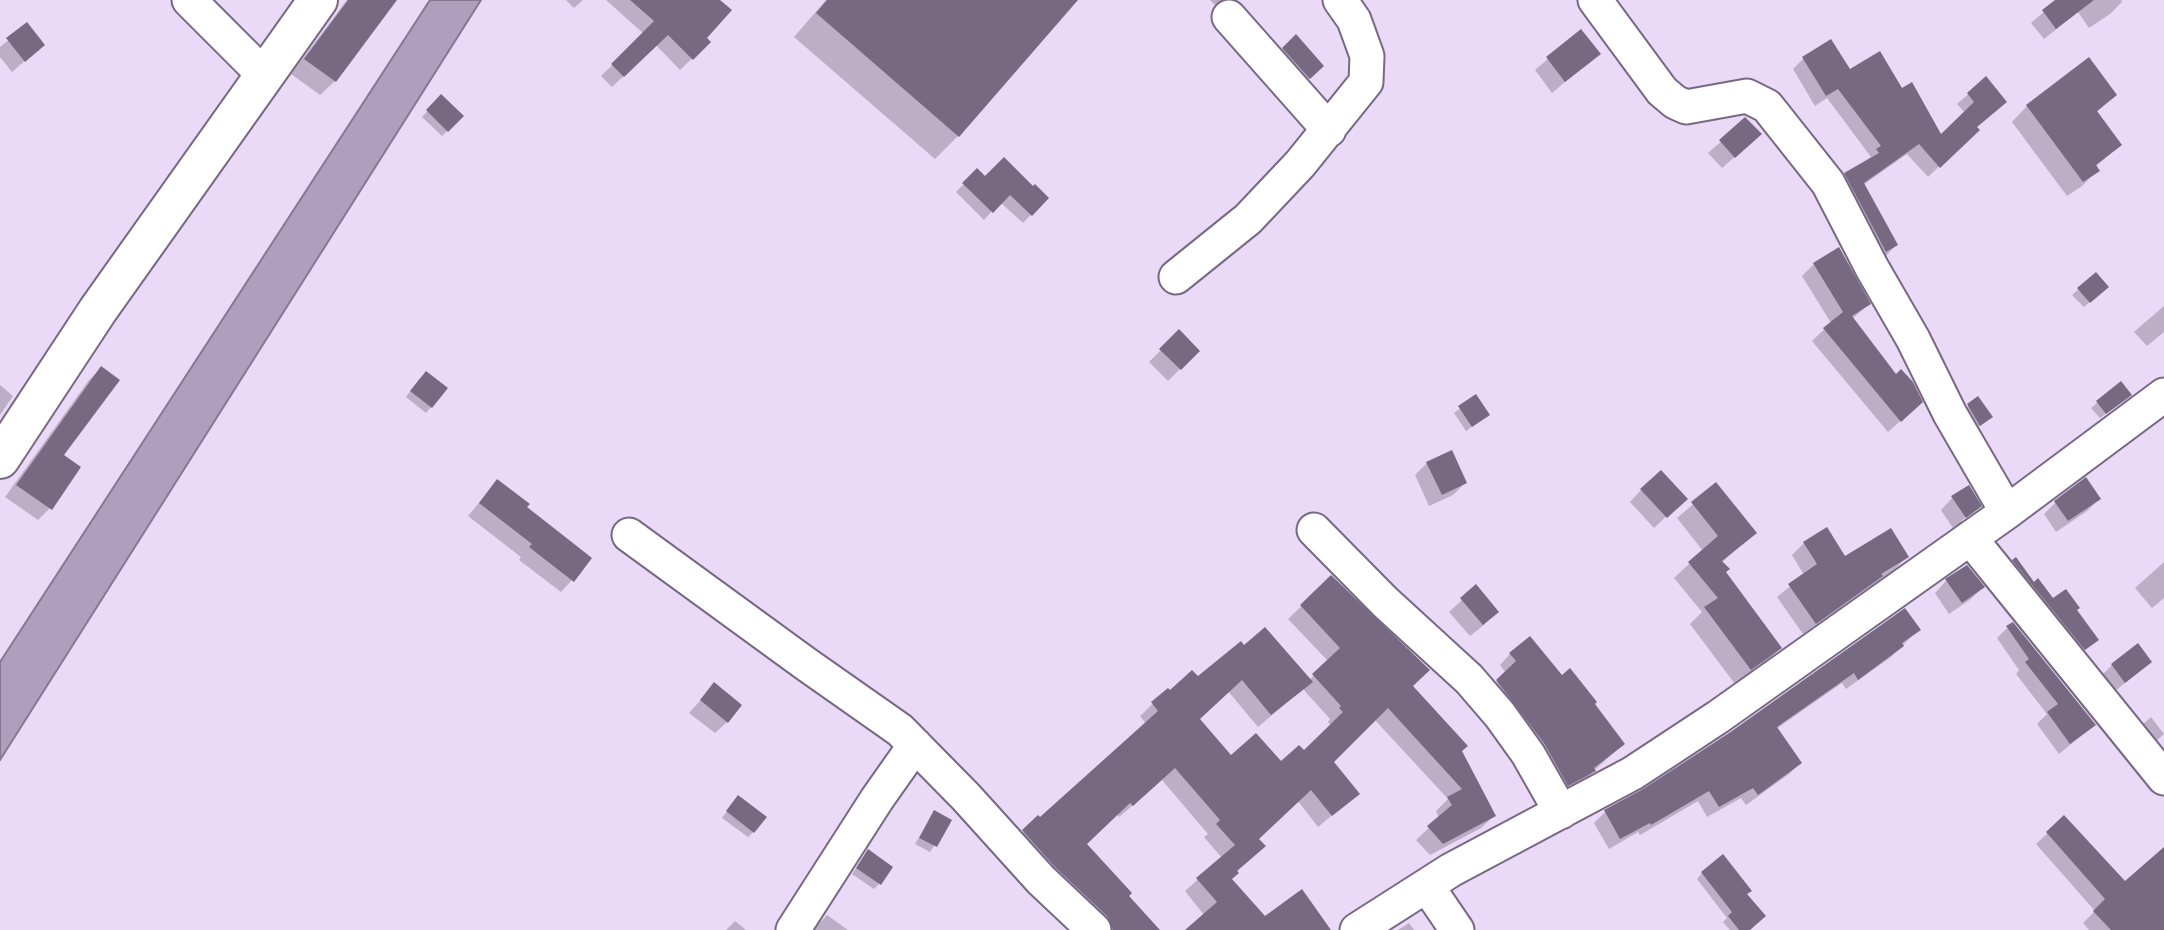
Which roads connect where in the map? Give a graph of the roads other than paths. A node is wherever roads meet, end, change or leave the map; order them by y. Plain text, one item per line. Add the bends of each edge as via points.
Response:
1 (190, 0) edge
2 (318, 0) edge
3 (1340, 0) edge
4 (1595, 0) edge
5 (1228, 17) dead end
6 (265, 76) junction
7 (1329, 130) junction
8 (1176, 277) dead end
9 (2164, 395) edge
10 (0, 459) edge
11 (2007, 512) junction
12 (1314, 530) dead end
13 (629, 535) dead end
14 (1969, 538) junction
15 (915, 745) junction
16 (2164, 778) edge
17 (1561, 812) junction
18 (1427, 886) junction
19 (793, 930) edge
20 (1094, 930) edge
21 (1357, 930) edge
22 (1458, 930) edge

1 - 6 street
2 - 6 main road
3 - 7 street via 1354,20 1367,56 1366,82
4 - 11 street via 1675,102 1686,107 1747,96 1767,106 1828,183
5 - 7 street
6 - 10 main road via 98,310
7 - 8 street via 1248,219
9 - 11 street
11 - 14 street
12 - 17 street via 1469,679 1528,754
13 - 15 street
14 - 16 street
14 - 17 street via 1718,717 1633,773
15 - 19 street
15 - 20 street
17 - 18 street
18 - 21 street
18 - 22 street

